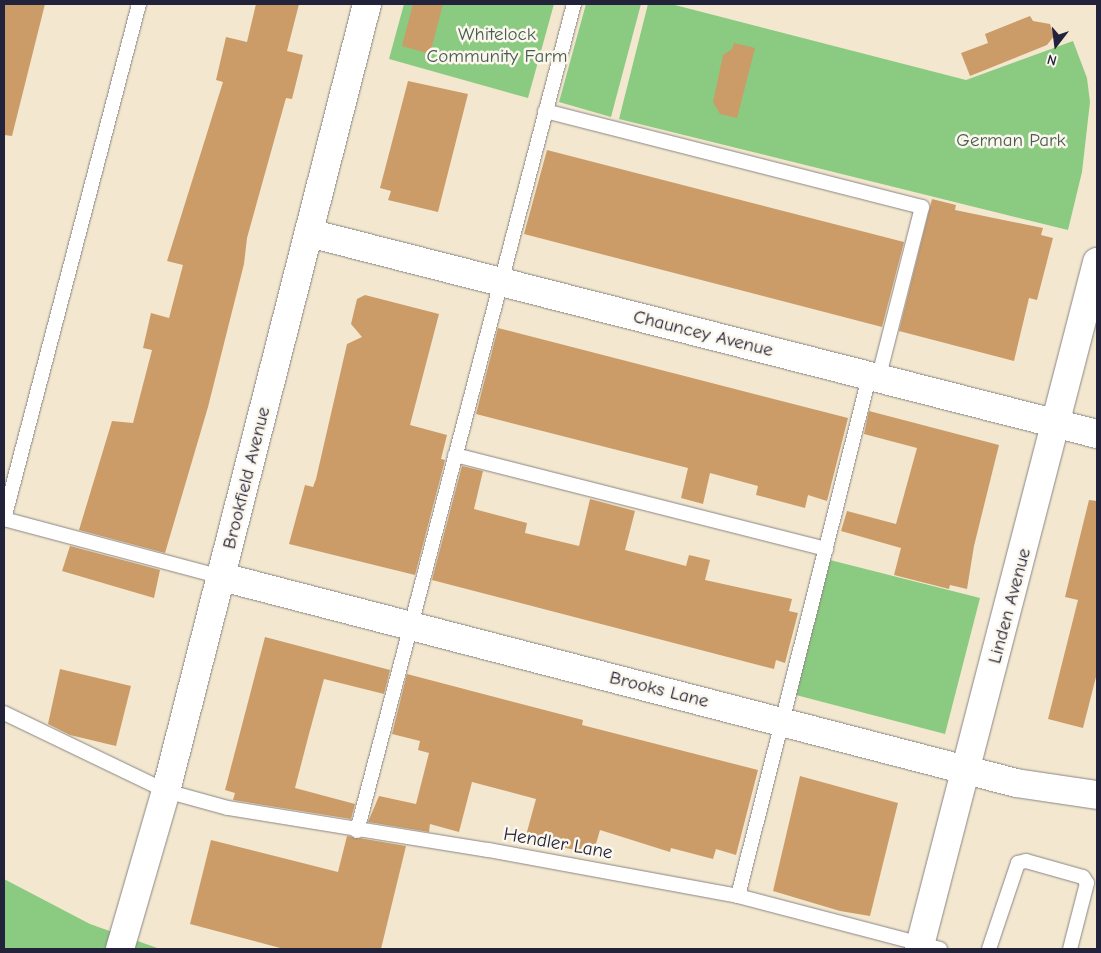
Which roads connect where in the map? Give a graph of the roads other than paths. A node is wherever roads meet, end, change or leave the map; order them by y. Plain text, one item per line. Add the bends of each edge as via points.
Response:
1 (140, 4) edge
2 (367, 4) edge
3 (574, 4) edge
4 (546, 111) junction
5 (309, 234) junction
6 (1097, 262) edge
7 (501, 282) junction
8 (874, 378) junction
9 (1057, 425) junction
10 (1097, 434) edge
11 (455, 455) junction
12 (4, 519) edge
13 (826, 549) junction
14 (222, 577) junction
15 (411, 626) junction
16 (4, 713) edge
17 (782, 722) junction
18 (968, 769) junction
19 (166, 791) junction
20 (1097, 795) edge
21 (357, 831) junction
22 (738, 896) junction
23 (927, 948) edge
24 (120, 949) edge
25 (989, 949) edge
26 (1070, 949) edge

1 - 12 lane
2 - 5 street, Brookfield Avenue
3 - 4 lane
4 - 7 lane
4 - 8 lane via 922,207
5 - 7 street, Chauncey Avenue
5 - 14 street, Brookfield Avenue
6 - 9 street, Linden Avenue
7 - 8 street, Chauncey Avenue
7 - 11 lane
8 - 9 street, Chauncey Avenue
8 - 13 lane
9 - 10 street, Chauncey Avenue
9 - 18 street, Linden Avenue
11 - 13 lane
11 - 15 lane
12 - 14 lane
13 - 17 lane
14 - 15 street, Brooks Lane
14 - 19 street, Brookfield Avenue
15 - 17 street, Brooks Lane
15 - 21 lane
16 - 19 lane, Hendler Lane
17 - 18 street, Brooks Lane
17 - 22 lane
18 - 20 street, Brooks Lane via 1016,783
18 - 23 street, Linden Avenue
19 - 21 lane, Hendler Lane via 228,808
19 - 24 street, Brookfield Avenue
21 - 22 lane, Hendler Lane via 488,850
22 - 23 lane, Hendler Lane
25 - 26 lane via 1018,864 1026,862 1083,877 1087,883

